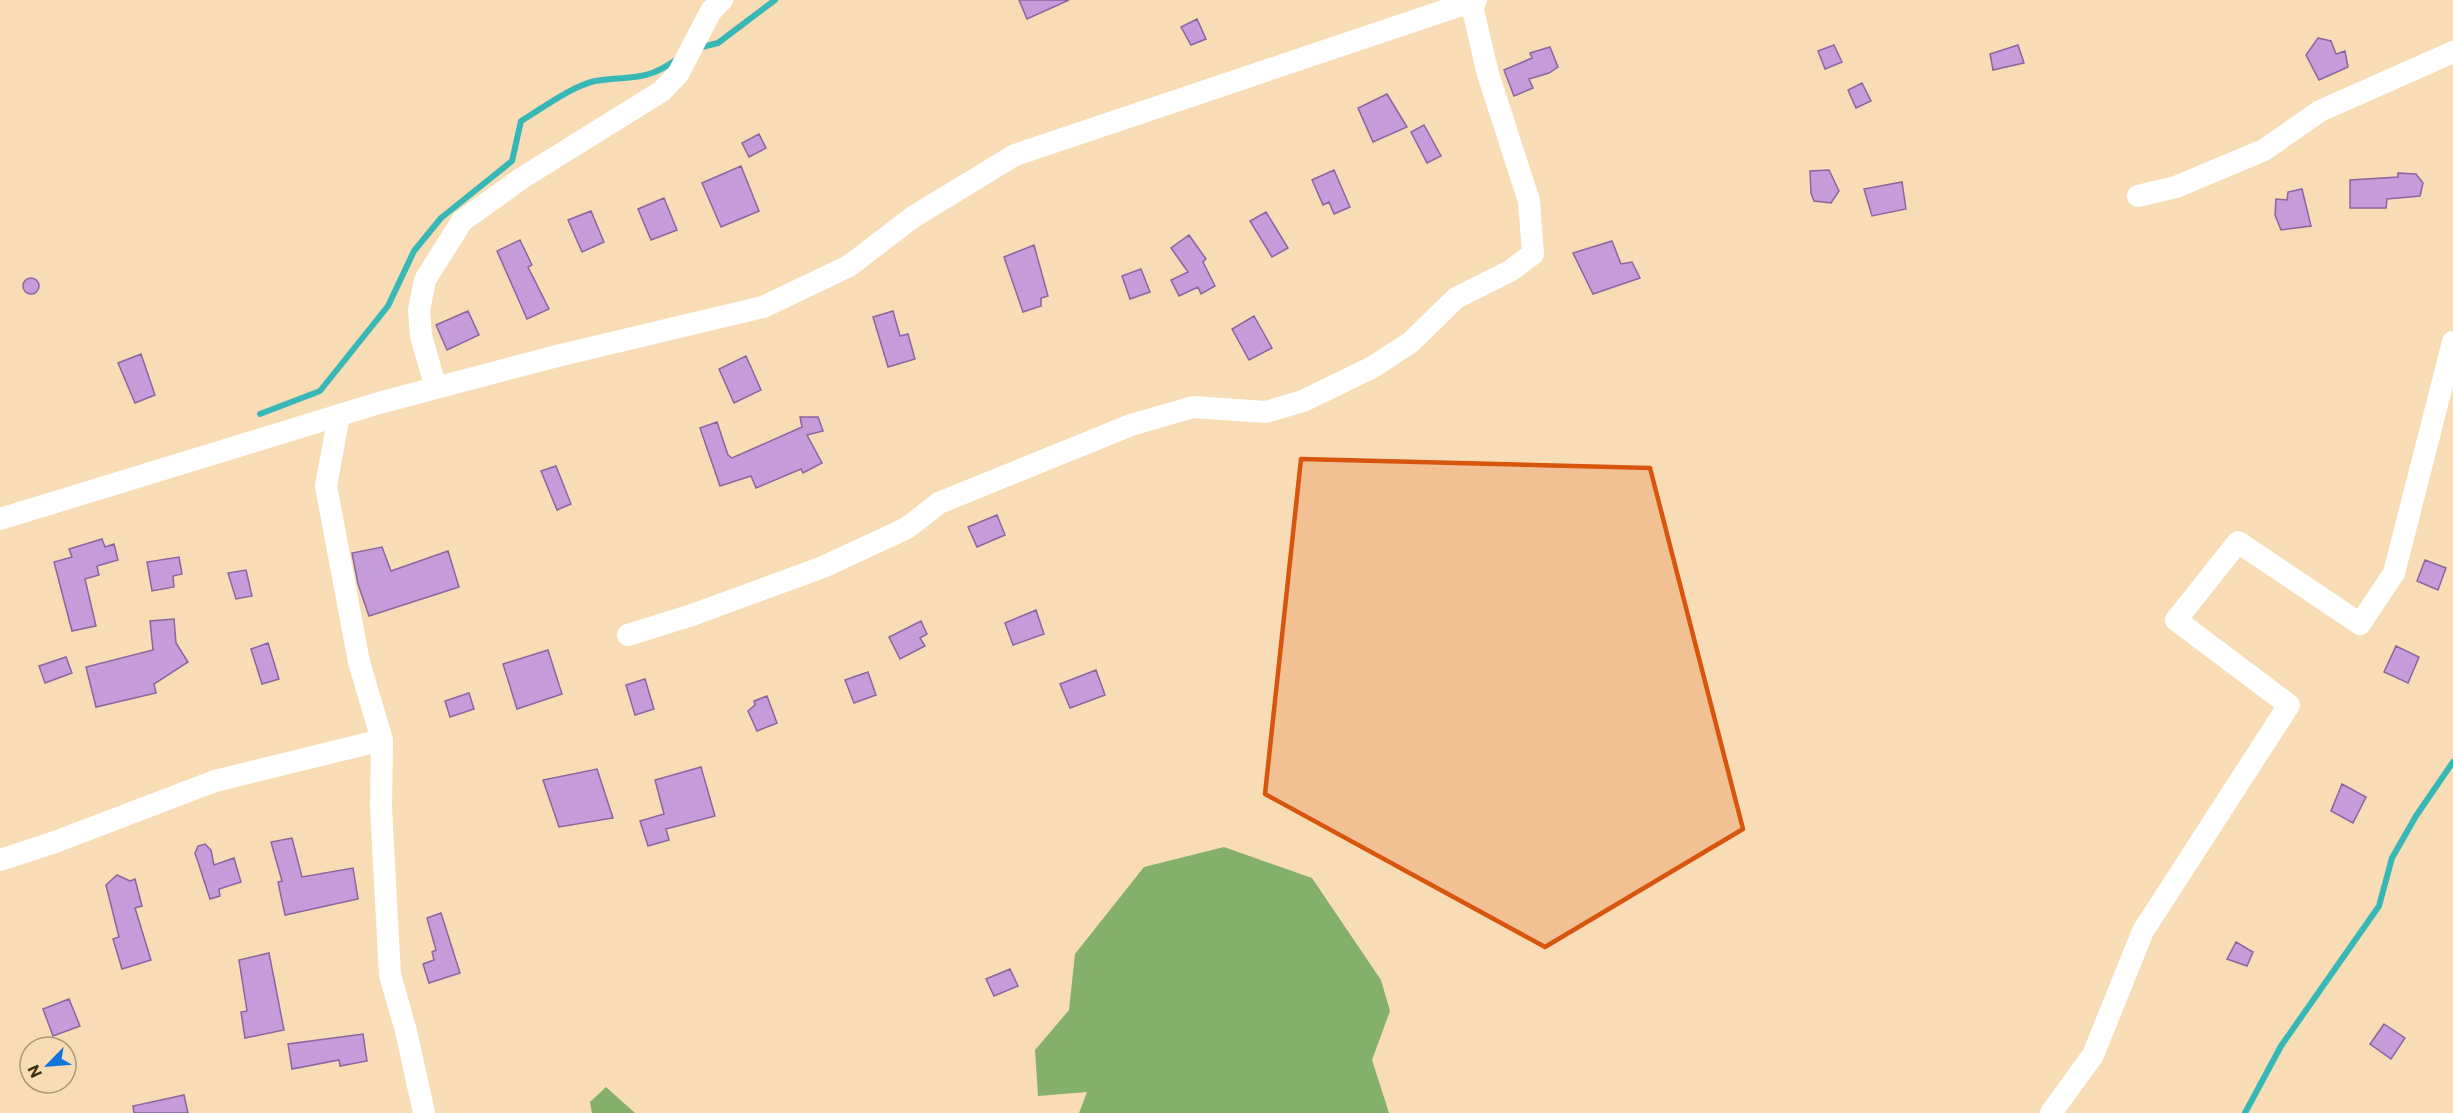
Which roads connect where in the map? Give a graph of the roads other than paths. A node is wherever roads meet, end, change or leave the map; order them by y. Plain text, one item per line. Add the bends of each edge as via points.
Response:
1 (722, 0) edge
2 (1474, 1) edge
3 (2453, 51) edge
4 (2138, 196) dead end
5 (2453, 342) edge
6 (436, 388) junction
7 (339, 415) junction
8 (0, 519) edge
9 (628, 635) dead end
10 (382, 740) junction
11 (0, 860) edge
12 (424, 1113) edge
13 (2050, 1113) edge

1 - 6 street via 711,11 678,74 662,91 522,178 462,221 425,280 418,310
2 - 6 street via 1015,154 913,217 849,266 763,307
2 - 9 street via 1488,74 1529,201 1533,254 1525,260 1456,298 1411,342 1373,367 1303,401 1266,412 1193,407 1131,425 939,502 907,528 823,567
3 - 4 street via 2320,111 2264,150 2176,187
5 - 13 street via 2394,573 2360,624 2238,542 2176,620 2289,705 2143,931 2093,1055
6 - 7 street
7 - 8 street
7 - 10 street via 326,486 359,662
10 - 11 street via 216,781
10 - 12 street via 381,808 390,975

